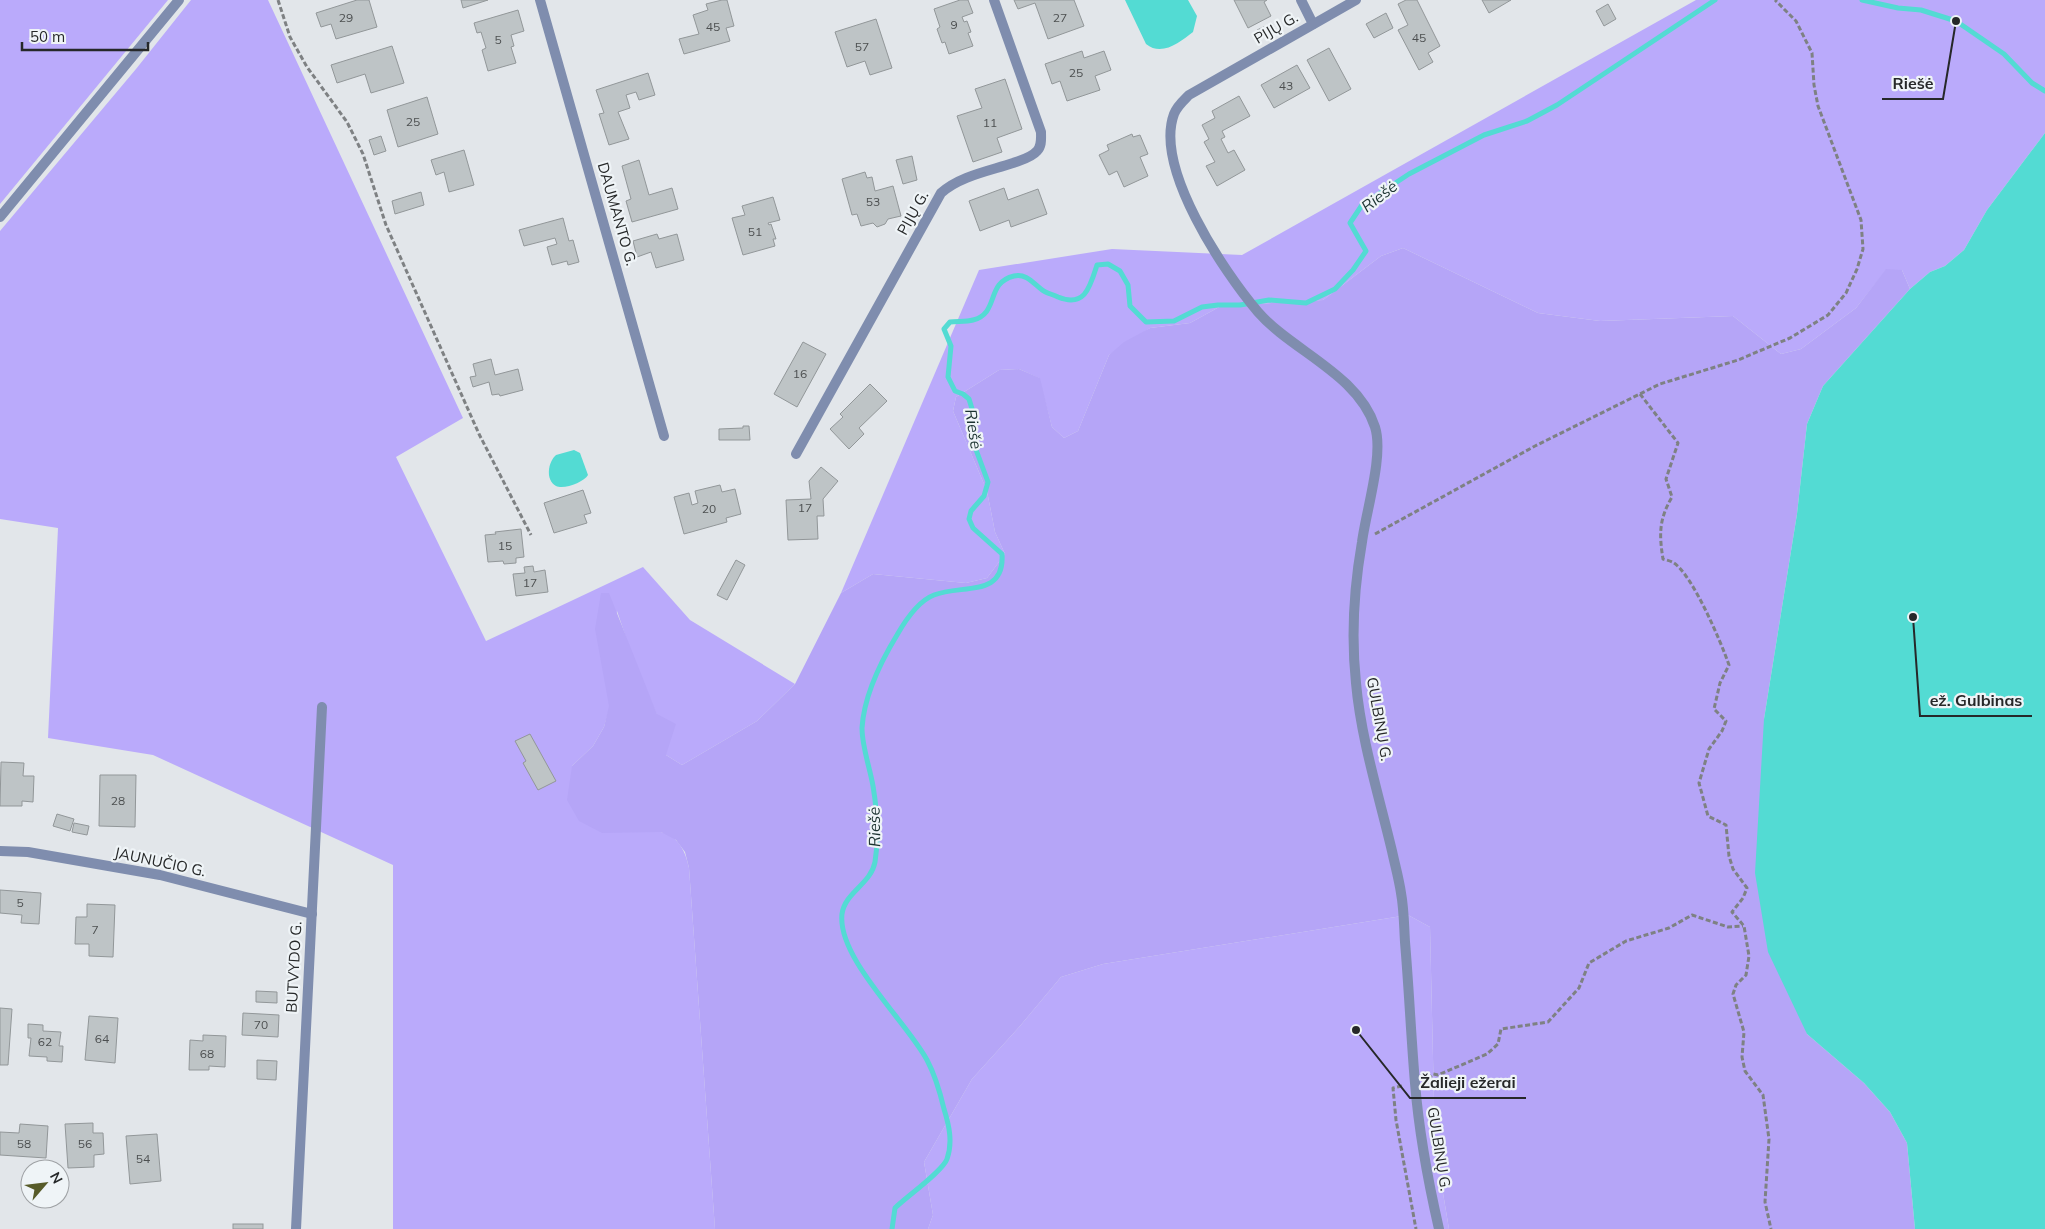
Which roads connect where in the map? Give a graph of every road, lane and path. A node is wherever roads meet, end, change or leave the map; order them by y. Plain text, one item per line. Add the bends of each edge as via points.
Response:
1 (179, 0) edge
2 (278, 0) edge
3 (540, 0) edge
4 (994, 0) edge
5 (1301, 0) edge
6 (1356, 0) edge
7 (1775, 0) edge
8 (1313, 24) junction
9 (0, 217) edge
10 (1228, 271) joint
11 (1640, 394) junction
12 (664, 436) dead end
13 (796, 454) dead end
14 (530, 535) dead end
15 (1362, 542) junction
16 (322, 707) dead end
17 (0, 850) edge
18 (312, 914) junction
19 (1744, 926) junction
20 (1415, 1086) junction
21 (296, 1229) edge
22 (1416, 1229) edge
23 (1439, 1229) edge
24 (1771, 1229) edge

1 - 9 street
2 - 14 path via 290,37 307,67 347,122 363,154 390,234 479,434
3 - 12 street, DAUMANTO G.
4 - 13 street, PIJŲ G. via 1042,132 1041,144 1028,158 960,180 941,193
5 - 8 street, PIJŲ G.
6 - 8 street, PIJŲ G.
7 - 11 path via 1796,20 1812,53 1818,106 1861,220 1863,249 1858,270 1846,293 1828,314 1790,338
8 - 10 street, PIJŲ G. via 1189,95 1179,104 1174,115 1172,153 1182,186 1199,226
10 - 15 street, GULBINŲ G. via 1260,314 1348,387 1369,412 1376,430 1378,452
11 - 15 path via 1535,446
11 - 19 path via 1678,442 1666,479 1672,497 1665,508 1659,532 1663,559 1675,564 1694,588 1729,666 1720,683 1714,709 1726,721 1709,749 1698,783 1708,816 1726,825 1733,869 1747,888 1732,912
15 - 20 street, GULBINŲ G. via 1353,604 1356,683 1364,733 1401,893
16 - 18 street, BUTVYDO G.
17 - 18 street, JAUNUČIO G. via 160,875
18 - 21 street, BUTVYDO G.
19 - 20 path via 1728,927 1692,915 1669,928 1626,941 1589,963 1578,988 1548,1022 1500,1029 1498,1044 1486,1054 1438,1075 1433,1074
19 - 24 path via 1748,969 1733,994 1744,1032 1742,1056 1745,1071 1763,1095 1769,1139 1765,1202
20 - 22 path via 1393,1088
20 - 23 street, GULBINŲ G. via 1428,1181

